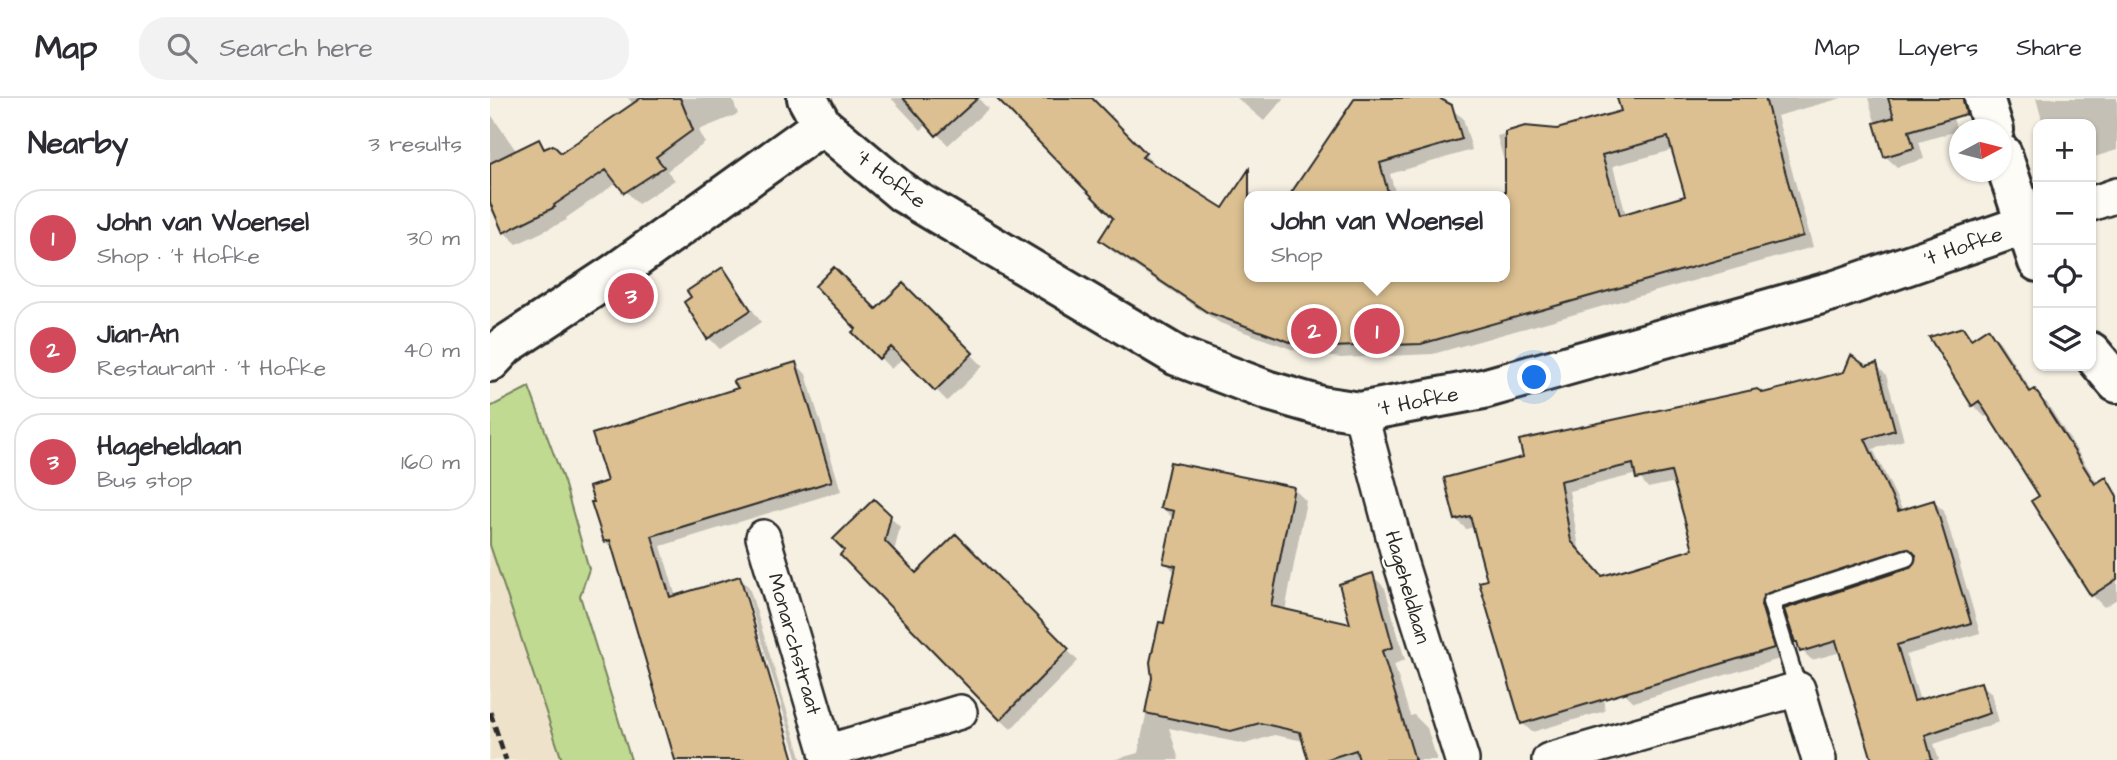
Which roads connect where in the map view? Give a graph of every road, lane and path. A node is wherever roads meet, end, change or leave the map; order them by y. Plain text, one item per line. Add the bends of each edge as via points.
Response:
1 (1984, 98) edge
2 (814, 111) edge
3 (1991, 119) edge
4 (2012, 179) edge
5 (2117, 195) edge
6 (2096, 202) edge
7 (2031, 223) edge
8 (2035, 245) edge
9 (495, 352) edge
10 (2096, 358) edge
11 (2117, 383) edge
12 (1360, 412) junction
13 (763, 537) dead end
14 (1906, 558) dead end
15 (1798, 689) junction
16 (960, 712) dead end
17 (827, 756) edge
18 (1462, 760) edge
19 (1549, 760) edge
20 (1819, 760) edge

1 - 3 street
2 - 9 street via 614,274
2 - 12 street, 't Hofke via 903,192 1177,356 1269,391
4 - 7 street, 't Hofke
5 - 6 street
7 - 8 street
7 - 12 street, 't Hofke via 1836,290 1483,389
10 - 11 street
12 - 18 street, Hageheldlaan via 1399,558
13 - 17 street, Monarchstraat
14 - 15 lane via 1771,602
15 - 19 street
15 - 20 street
16 - 17 street, Monarchstraat

